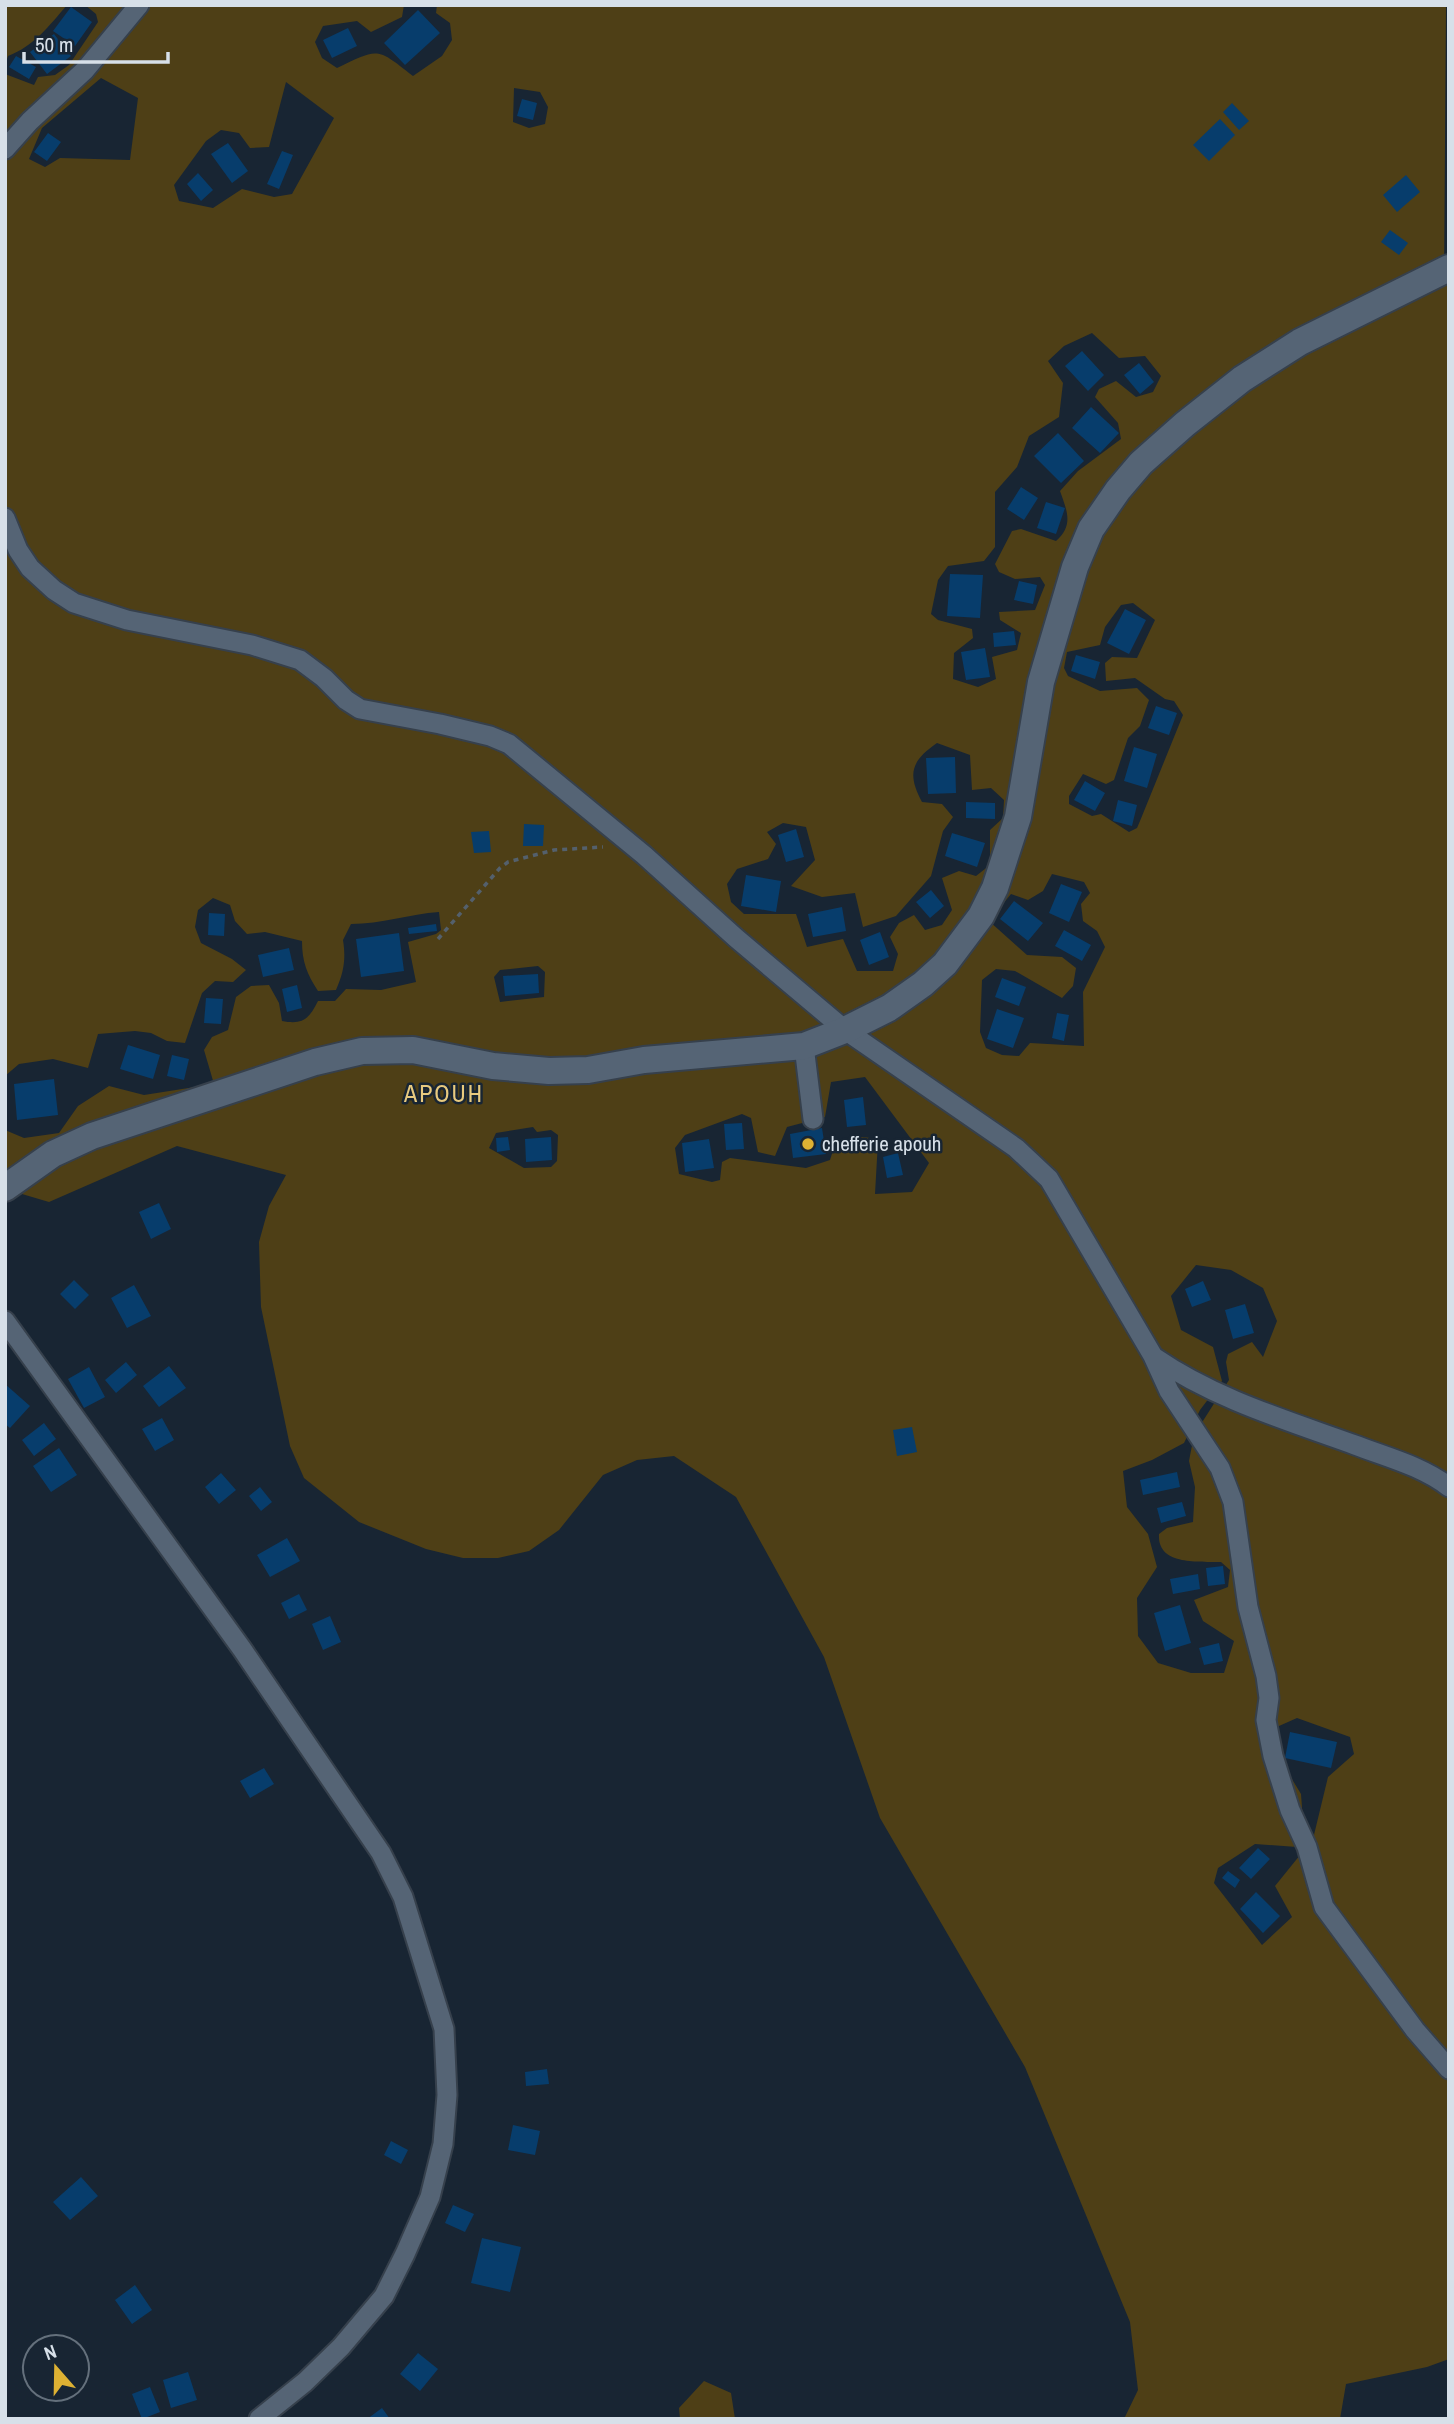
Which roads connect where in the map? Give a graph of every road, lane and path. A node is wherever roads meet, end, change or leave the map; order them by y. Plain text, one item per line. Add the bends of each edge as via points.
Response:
1 (139, 5) edge
2 (5, 149) edge
3 (1449, 268) edge
4 (5, 517) edge
5 (644, 855) junction
6 (438, 939) dead end
7 (845, 1030) junction
8 (804, 1046) junction
9 (813, 1119) dead end
10 (5, 1188) edge
11 (5, 1321) edge
12 (1153, 1356) junction
13 (1449, 1487) edge
14 (1449, 2069) edge
15 (259, 2419) edge

1 - 2 street via 85,70
3 - 7 street via 1300,342 1242,379 1141,463 1118,490 1091,529 1075,567 1041,682 1018,817 981,916 945,964 923,984
4 - 5 street via 30,568 74,603 127,620 252,645 300,660 360,709 452,727 509,744
5 - 6 path via 624,848 585,847 508,862
5 - 7 street
7 - 8 street
7 - 12 street via 1037,1166
8 - 9 street
8 - 10 street via 549,1071 493,1066 413,1050 362,1051 315,1062 92,1136 53,1154
11 - 15 street via 242,1648 381,1853 403,1897 444,2029 447,2095 443,2144 430,2197 405,2254 384,2297 341,2347
12 - 13 street via 1227,1399 1405,1464
12 - 14 street via 1169,1391 1220,1468 1233,1502 1248,1606 1266,1676 1266,1720 1273,1756 1324,1907

